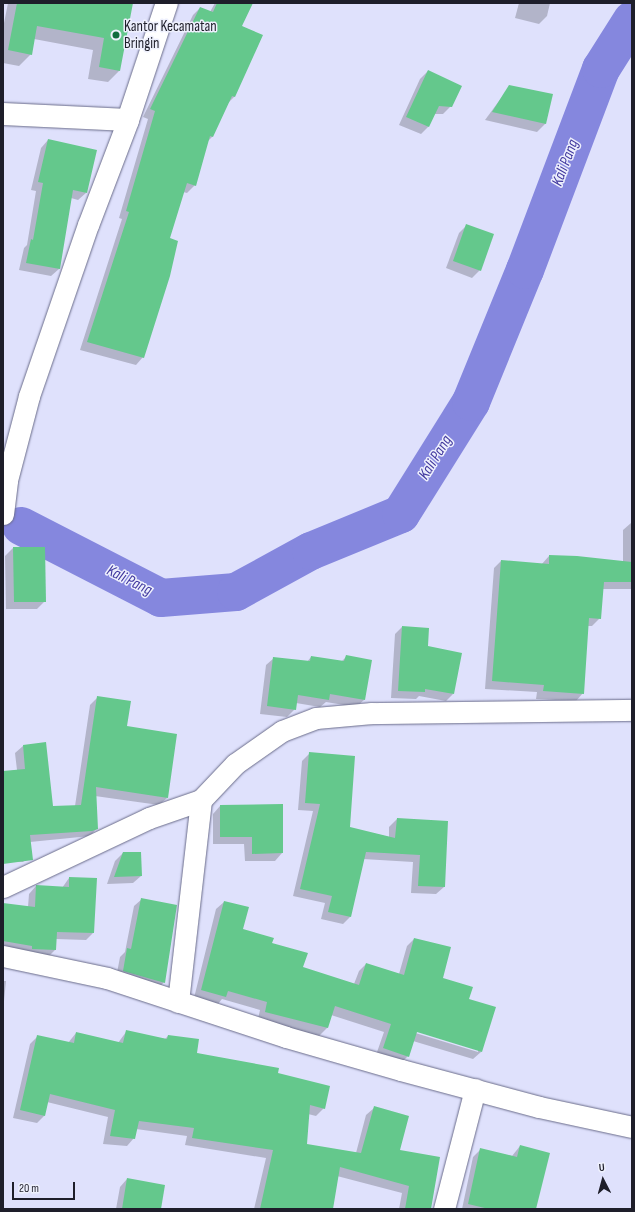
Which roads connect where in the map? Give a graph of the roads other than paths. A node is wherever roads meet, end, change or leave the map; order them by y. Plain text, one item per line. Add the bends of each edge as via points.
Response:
1 (167, 3) edge
2 (3, 114) edge
3 (128, 120) junction
4 (3, 514) edge
5 (632, 710) edge
6 (202, 800) junction
7 (3, 887) edge
8 (3, 956) edge
9 (178, 1002) junction
10 (474, 1089) junction
11 (632, 1127) edge
12 (444, 1209) edge

1 - 3 street
2 - 3 street
3 - 4 street via 88,225 29,396 7,480
5 - 6 street via 372,713 316,718 282,731 235,764
6 - 7 street via 149,818
6 - 9 street
8 - 9 street via 107,978
9 - 10 street via 344,1054
10 - 11 street via 539,1107
10 - 12 street

